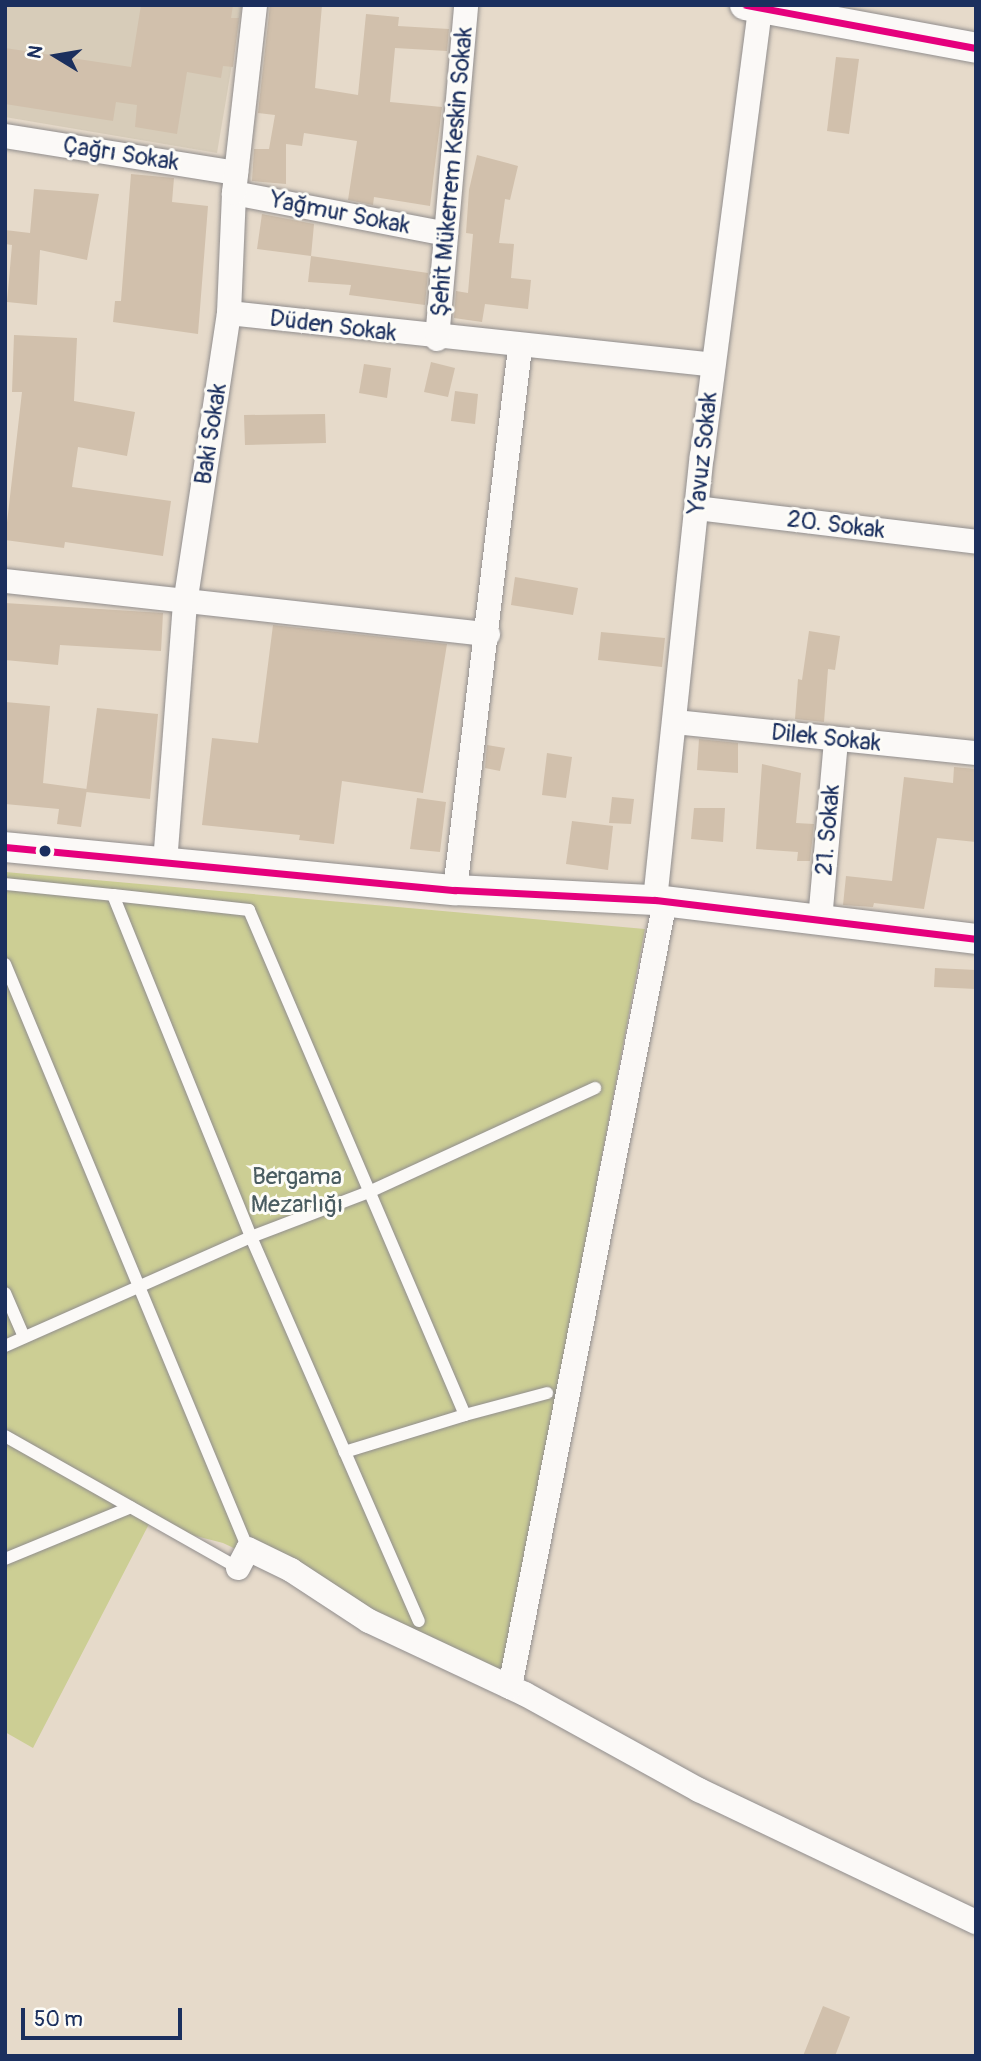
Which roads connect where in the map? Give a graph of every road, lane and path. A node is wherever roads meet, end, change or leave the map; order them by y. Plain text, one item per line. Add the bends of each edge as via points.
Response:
1 (255, 5) edge
2 (466, 5) edge
3 (752, 7) edge
4 (797, 9) edge
5 (976, 48) edge
6 (6, 144) edge
7 (235, 183) junction
8 (446, 234) junction
9 (229, 313) junction
10 (437, 338) junction
11 (520, 348) junction
12 (712, 365) junction
13 (696, 508) junction
14 (976, 542) edge
15 (5, 581) edge
16 (185, 604) junction
17 (488, 634) junction
18 (675, 722) junction
19 (836, 740) junction
20 (976, 753) edge
21 (5, 847) edge
22 (165, 863) junction
23 (5, 884) edge
24 (455, 890) junction
25 (113, 895) junction
26 (660, 900) junction
27 (820, 920) junction
28 (976, 939) edge
29 (5, 964) edge
30 (595, 1088) dead end
31 (369, 1192) junction
32 (251, 1237) junction
33 (141, 1287) junction
34 (5, 1293) edge
35 (24, 1337) junction
36 (5, 1346) edge
37 (547, 1394) dead end
38 (465, 1415) junction
39 (5, 1436) edge
40 (345, 1452) junction
41 (131, 1507) junction
42 (5, 1559) edge
43 (243, 1559) junction
44 (419, 1621) dead end
45 (510, 1687) junction
46 (976, 1922) edge

1 - 7 street, Baki Sokak
2 - 8 street, Şehit Mükerrem Keskin Sokak
3 - 4 street
3 - 12 street, Yavuz Sokak
4 - 5 street
6 - 7 street, Çağrı Sokak
7 - 8 street, Yağmur Sokak
7 - 9 street, Baki Sokak
8 - 10 street, Şehit Mükerrem Keskin Sokak
9 - 10 street, Düden Sokak
9 - 16 street, Baki Sokak
10 - 11 street
11 - 12 street
11 - 17 street
12 - 13 street, Yavuz Sokak
13 - 14 street, 20. Sokak
13 - 18 street, Yavuz Sokak
15 - 16 street
16 - 17 street
16 - 22 street, Baki Sokak
17 - 24 street
18 - 19 street, Dilek Sokak
18 - 26 street, Yavuz Sokak
19 - 20 street, Dilek Sokak
19 - 27 street, 21. Sokak
21 - 22 street
22 - 24 street
23 - 25 lane
24 - 26 street
25 - 31 lane via 249,910
25 - 32 lane
26 - 27 street
26 - 45 street, Yavuz Sokak
27 - 28 street
29 - 33 lane
30 - 31 lane
31 - 32 lane
31 - 38 lane
32 - 33 lane
32 - 40 lane
33 - 35 lane
33 - 43 lane
34 - 35 lane
35 - 36 lane
37 - 38 lane
38 - 40 lane
39 - 41 lane
40 - 44 lane
41 - 42 lane
41 - 43 lane
43 - 45 street via 291,1570 369,1621
45 - 46 street via 699,1790

